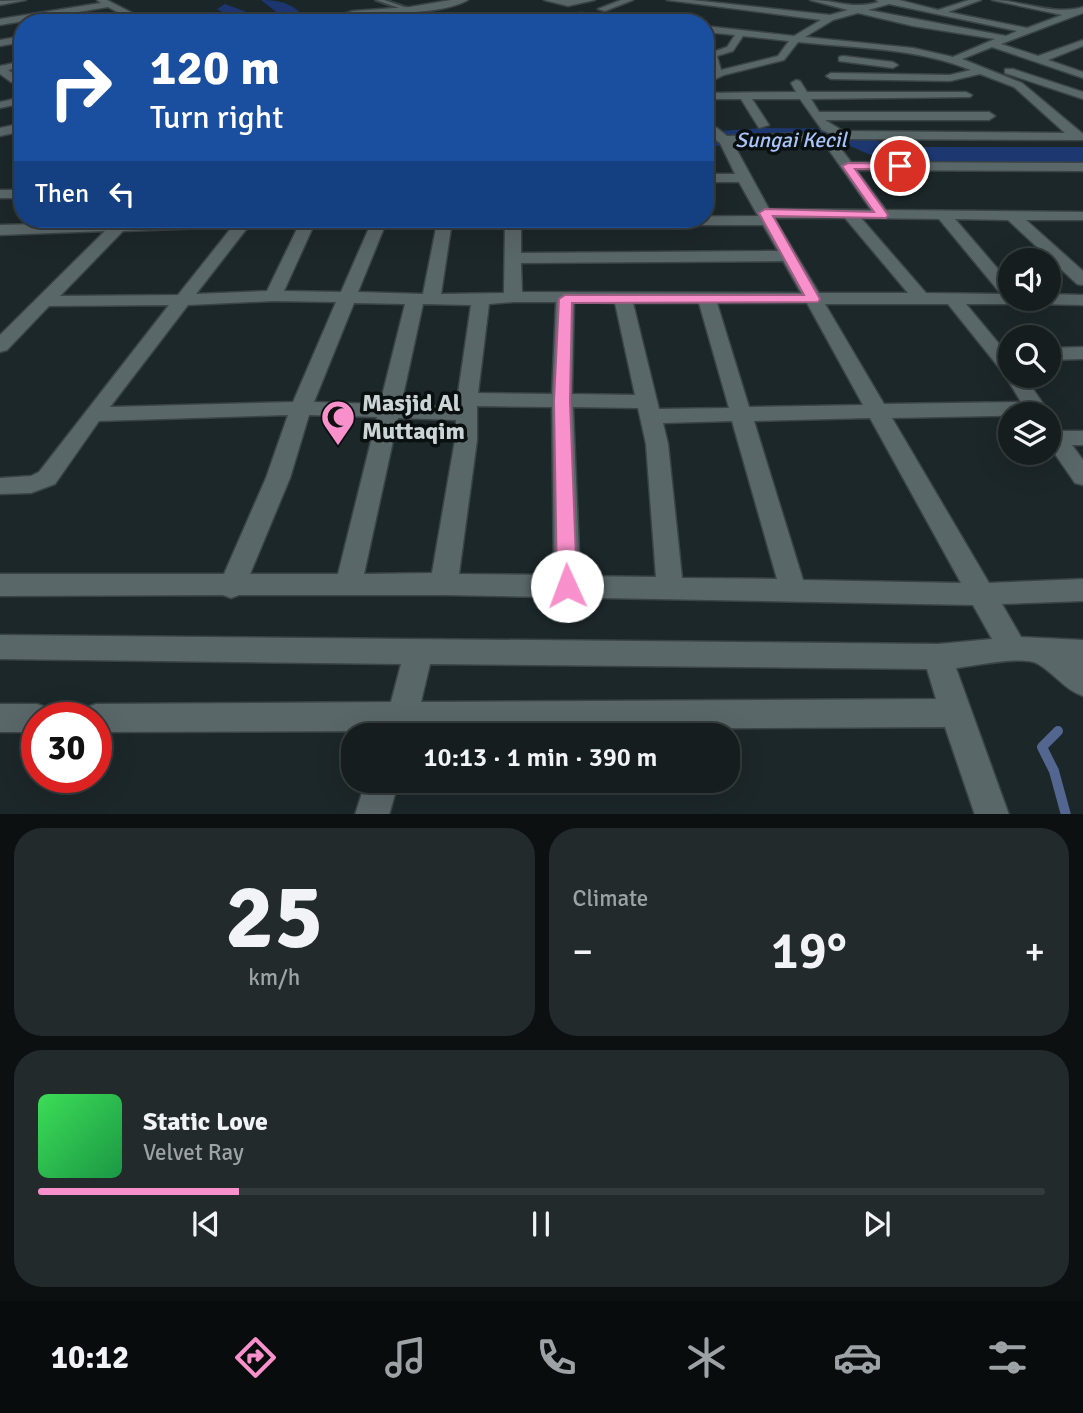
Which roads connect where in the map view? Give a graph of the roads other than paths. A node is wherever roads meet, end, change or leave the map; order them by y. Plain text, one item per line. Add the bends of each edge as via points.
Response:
1 (22, 0) edge
2 (85, 0) edge
3 (379, 0) edge
4 (464, 0) edge
5 (548, 0) edge
6 (590, 0) edge
7 (629, 0) edge
8 (814, 0) edge
9 (977, 0) edge
10 (996, 0) edge
11 (447, 1) edge
12 (682, 1) edge
13 (887, 1) edge
14 (105, 2) edge
15 (1069, 2) dead end
16 (0, 3) edge
17 (670, 3) edge
18 (728, 3) edge
19 (961, 5) junction
20 (1083, 5) edge
21 (778, 7) junction
22 (410, 10) junction
23 (853, 10) junction
24 (988, 10) dead end
25 (1083, 10) edge
26 (657, 11) dead end
27 (939, 11) junction
28 (0, 12) edge
29 (124, 12) junction
30 (42, 14) edge
31 (112, 14) edge
32 (128, 14) edge
33 (354, 14) edge
34 (608, 14) edge
35 (650, 14) edge
36 (711, 14) dead end
37 (871, 14) junction
38 (1069, 15) junction
39 (1027, 17) dead end
40 (830, 18) junction
41 (1083, 20) edge
42 (860, 21) dead end
43 (1053, 22) junction
44 (913, 23) junction
45 (714, 29) edge
46 (746, 29) junction
47 (1029, 31) junction
48 (898, 33) dead end
49 (795, 39) junction
50 (999, 42) junction
51 (848, 44) junction
52 (1080, 46) edge
53 (714, 47) edge
54 (958, 53) junction
55 (1043, 58) junction
56 (843, 60) junction
57 (1083, 65) edge
58 (14, 66) edge
59 (714, 70) edge
60 (982, 70) junction
61 (730, 71) junction
62 (1083, 75) edge
63 (714, 77) edge
64 (944, 78) junction
65 (14, 79) edge
66 (814, 79) junction
67 (1012, 82) junction
68 (771, 94) junction
69 (1081, 94) edge
70 (744, 95) junction
71 (804, 95) junction
72 (966, 95) junction
73 (714, 96) edge
74 (1083, 105) edge
75 (816, 116) junction
76 (989, 116) junction
77 (763, 125) dead end
78 (1012, 135) junction
79 (1079, 137) edge
80 (719, 139) edge
81 (848, 166) junction
82 (1083, 166) edge
83 (714, 178) edge
84 (744, 178) junction
85 (849, 214) junction
86 (882, 215) junction
87 (944, 215) junction
88 (1013, 216) junction
89 (1083, 216) edge
90 (768, 217) junction
91 (14, 218) edge
92 (714, 218) edge
93 (18, 228) edge
94 (117, 228) edge
95 (239, 228) edge
96 (305, 228) edge
97 (376, 228) edge
98 (443, 228) edge
99 (513, 228) edge
100 (0, 229) edge
101 (790, 256) junction
102 (513, 258) junction
103 (1079, 272) edge
104 (998, 281) edge
105 (273, 296) junction
106 (349, 296) junction
107 (998, 296) edge
108 (513, 297) junction
109 (920, 297) junction
110 (623, 298) junction
111 (952, 298) junction
112 (423, 299) junction
113 (565, 299) junction
114 (707, 299) junction
115 (813, 299) junction
116 (182, 300) junction
117 (481, 300) junction
118 (1061, 300) edge
119 (1083, 300) edge
120 (43, 301) junction
121 (0, 346) edge
122 (998, 350) edge
123 (1083, 353) edge
124 (1061, 354) edge
125 (562, 401) junction
126 (467, 407) junction
127 (301, 408) junction
128 (648, 409) junction
129 (389, 412) junction
130 (879, 412) junction
131 (93, 414) junction
132 (741, 414) junction
133 (998, 419) edge
134 (1061, 429) edge
135 (1083, 438) edge
136 (1061, 445) edge
137 (1083, 477) edge
138 (0, 486) edge
139 (444, 584) junction
140 (0, 585) edge
141 (348, 586) junction
142 (567, 586) junction
143 (232, 587) junction
144 (670, 588) junction
145 (793, 590) junction
146 (1083, 590) edge
147 (982, 594) junction
148 (0, 646) edge
149 (1028, 650) junction
150 (419, 652) junction
151 (1083, 652) edge
152 (938, 657) junction
153 (1083, 683) edge
154 (955, 713) junction
155 (0, 718) edge
156 (21, 718) edge
157 (112, 718) edge
158 (400, 723) edge
159 (527, 723) edge
160 (341, 724) edge
161 (379, 793) edge
162 (372, 814) edge
163 (992, 814) edge

1 - 16 street
2 - 28 street
3 - 22 lane
4 - 11 street
5 - 6 street via 568,4
7 - 34 street
8 - 23 street
9 - 19 street
10 - 38 street
11 - 22 street
12 - 17 street
12 - 18 street
13 - 23 street
13 - 27 street
14 - 29 street
14 - 30 street
15 - 20 street
18 - 21 street via 759,9
18 - 36 street
19 - 24 street
19 - 27 street
21 - 40 street
21 - 46 street
22 - 33 street
23 - 37 street
23 - 40 street
25 - 38 street
26 - 35 street
27 - 47 street
29 - 31 street
29 - 32 street
37 - 42 street
37 - 44 street
38 - 41 street
38 - 43 street
39 - 43 street
40 - 49 street
43 - 47 street
44 - 48 street
44 - 50 street
45 - 46 street
46 - 49 street
46 - 53 street via 733,46
47 - 50 street
49 - 51 street
49 - 61 street via 781,58
50 - 54 street
50 - 55 street
51 - 54 street
51 - 56 street
52 - 55 street
54 - 60 street
54 - 69 street
55 - 57 street
55 - 62 street
56 - 64 street via 898,66
56 - 66 street via 840,71
58 - 65 street via 0,69
59 - 61 street
60 - 64 street
60 - 67 street
61 - 63 street
64 - 66 street
64 - 67 street
64 - 72 street
66 - 68 street
66 - 71 street
67 - 74 street
67 - 79 street
68 - 70 street
68 - 71 street
70 - 73 street
70 - 77 street
71 - 72 street
71 - 75 street
72 - 76 street
75 - 76 street
75 - 78 street via 833,132 848,136
76 - 78 street
78 - 79 street
80 - 81 street via 823,138
80 - 84 street
81 - 82 street
81 - 86 street
83 - 84 street
84 - 90 street
85 - 86 street
85 - 90 street
85 - 109 street
86 - 87 street
87 - 88 street
87 - 104 street
88 - 89 street
88 - 103 street
90 - 92 street
90 - 101 street
91 - 100 street
93 - 100 street
94 - 120 street
95 - 116 street
96 - 105 street
97 - 106 street
98 - 112 street
99 - 102 street
101 - 102 street
101 - 115 street
102 - 108 street
105 - 106 street
105 - 116 street
106 - 112 street
106 - 127 street
107 - 111 street
108 - 113 street
108 - 117 street
109 - 111 street
109 - 115 street
110 - 113 street
110 - 114 street
110 - 128 street
111 - 122 street
112 - 117 street
112 - 129 street
113 - 125 street
114 - 115 street
114 - 132 street
115 - 130 street
116 - 120 street
116 - 131 street
117 - 126 street
118 - 119 street
120 - 121 street
123 - 124 street
125 - 126 street
125 - 128 street
125 - 142 street
126 - 129 street
126 - 139 street
127 - 129 street
127 - 131 street
127 - 143 street via 278,478
128 - 132 street
128 - 144 street via 657,444
129 - 141 street
130 - 132 street
130 - 133 street
130 - 147 street
131 - 138 street via 41,483
132 - 145 street
134 - 135 street
136 - 137 street
139 - 141 street
139 - 142 street
140 - 143 street
141 - 143 street
142 - 144 street
144 - 145 street
145 - 147 street
146 - 147 street
147 - 149 street
148 - 150 street
149 - 151 street
149 - 152 street
149 - 153 street
150 - 152 street
150 - 158 street
152 - 154 street
154 - 159 street
154 - 163 street
155 - 156 street
157 - 160 street
161 - 162 street

